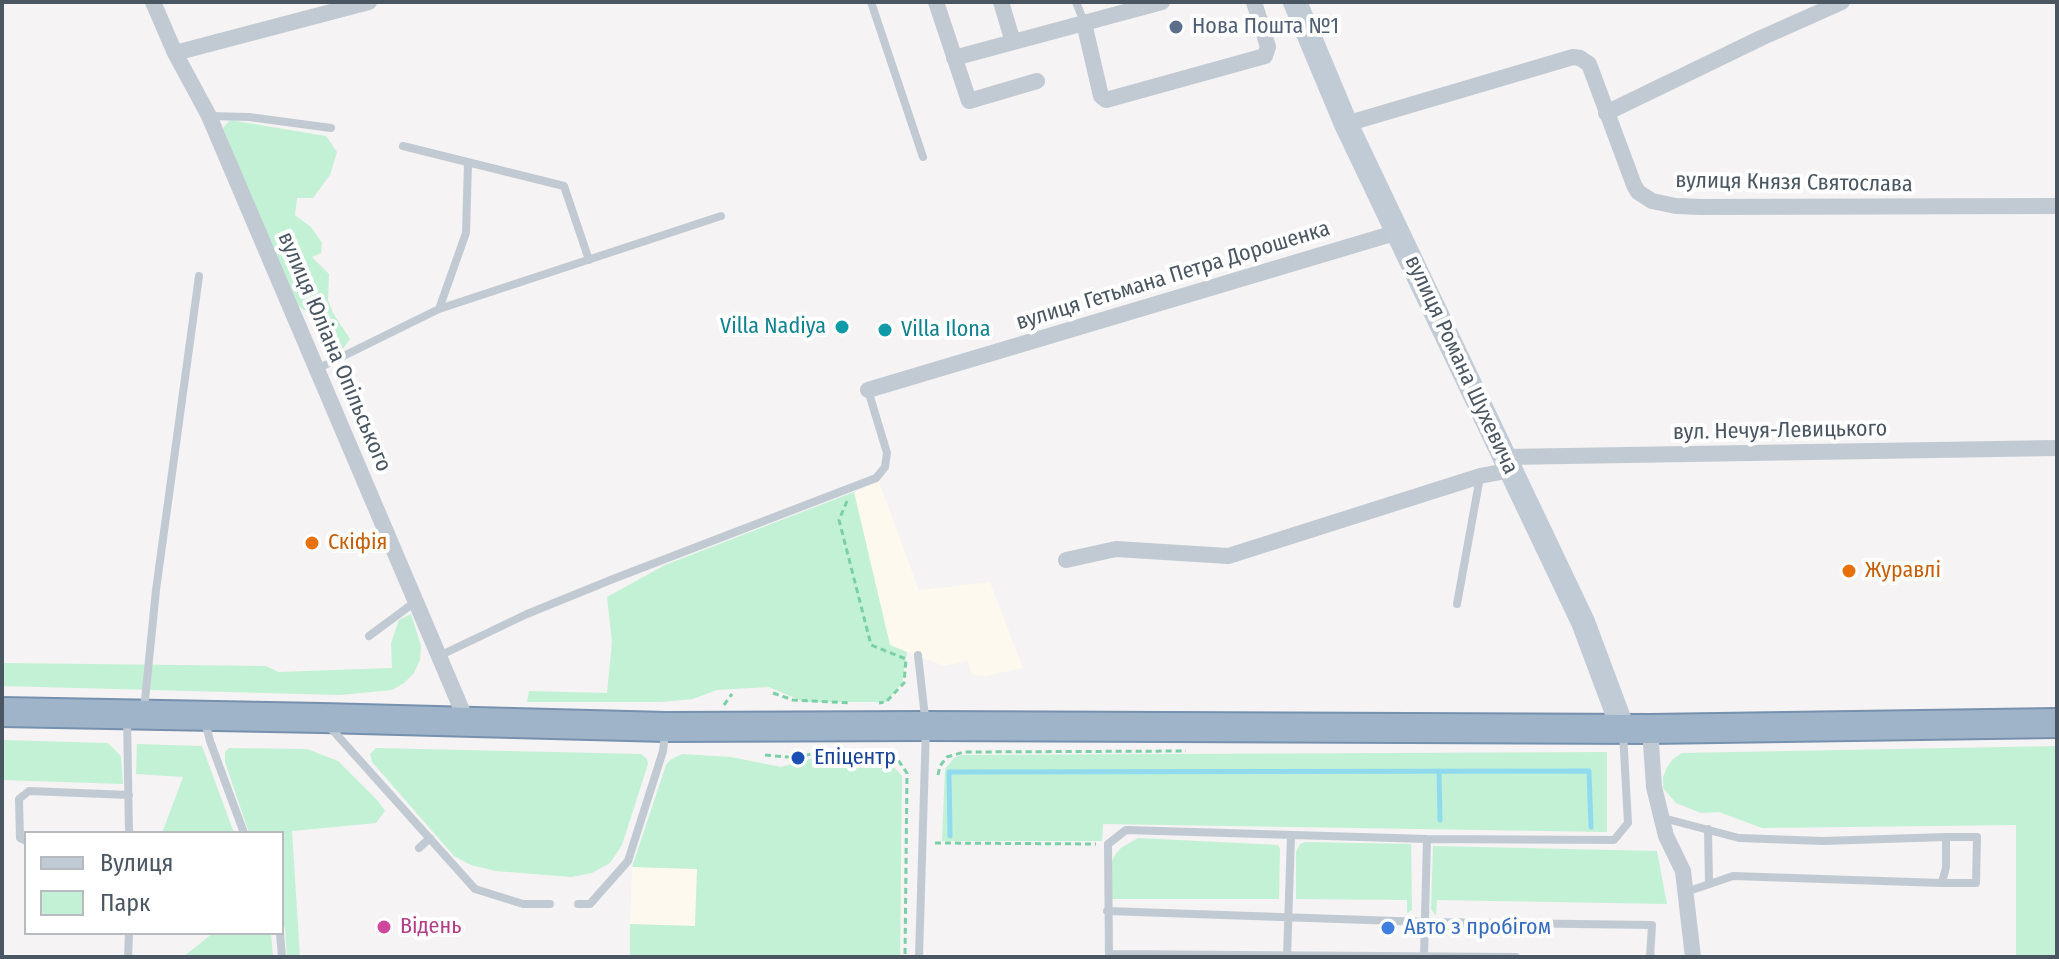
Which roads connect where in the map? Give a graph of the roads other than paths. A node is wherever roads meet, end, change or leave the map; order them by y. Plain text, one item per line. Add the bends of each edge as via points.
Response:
1 (153, 2) edge
2 (369, 2) edge
3 (871, 2) edge
4 (936, 2) edge
5 (1001, 2) edge
6 (1076, 2) edge
7 (1162, 2) edge
8 (1254, 2) edge
9 (1295, 2) edge
10 (1842, 2) edge
11 (1084, 23) junction
12 (1013, 42) junction
13 (175, 53) junction
14 (954, 58) junction
15 (1037, 81) dead end
16 (1606, 113) junction
17 (209, 116) junction
18 (1346, 124) junction
19 (331, 128) dead end
20 (403, 146) dead end
21 (923, 157) dead end
22 (468, 162) junction
23 (2057, 206) edge
24 (721, 216) dead end
25 (1398, 232) junction
26 (589, 260) junction
27 (199, 276) dead end
28 (439, 309) junction
29 (317, 369) junction
30 (868, 390) joint
31 (2057, 448) edge
32 (1508, 464) junction
33 (1480, 476) junction
34 (1066, 560) dead end
35 (416, 601) junction
36 (1457, 604) dead end
37 (369, 636) dead end
38 (918, 655) dead end
39 (439, 656) junction
40 (2, 712) edge
41 (136, 714) junction
42 (203, 715) junction
43 (322, 718) junction
44 (467, 722) junction
45 (2057, 723) edge
46 (926, 726) junction
47 (666, 727) junction
48 (1636, 729) junction
49 (129, 795) junction
50 (1662, 818) junction
51 (1708, 829) junction
52 (129, 831) edge
53 (243, 831) edge
54 (1291, 836) junction
55 (1946, 837) junction
56 (430, 838) junction
57 (1427, 839) junction
58 (24, 840) edge
59 (419, 848) dead end
60 (1942, 883) junction
61 (1709, 884) junction
62 (1686, 892) junction
63 (550, 904) dead end
64 (578, 904) dead end
65 (1107, 911) junction
66 (1289, 917) junction
67 (1425, 922) junction
68 (129, 935) edge
69 (280, 935) edge
70 (1109, 956) edge
71 (1287, 956) edge
72 (128, 957) edge
73 (282, 957) edge
74 (919, 957) edge
75 (1424, 957) edge
76 (1516, 957) edge
77 (1650, 957) edge
78 (1693, 957) edge

1 - 13 street, вулиця Юліана Опільського
2 - 13 street
3 - 21 lane
4 - 14 street
5 - 12 street
6 - 11 lane
7 - 11 street
8 - 11 street via 1268,47 1265,56 1106,100
9 - 18 main road, вулиця Романа Шухевича
10 - 16 street
11 - 12 street
12 - 14 street
13 - 17 street, вулиця Юліана Опільського
14 - 15 street via 969,101
16 - 18 street, вулиця Князя Святослава via 1589,64 1573,57
16 - 23 street, вулиця Князя Святослава via 1638,192 1676,206
17 - 19 lane
17 - 29 street, вулиця Юліана Опільського
18 - 25 main road, вулиця Романа Шухевича
20 - 22 lane
22 - 26 lane via 564,186
22 - 28 lane via 466,233
24 - 26 lane
25 - 30 street, вулиця Гетьмана Петра Дорошенка
25 - 32 main road, вулиця Романа Шухевича
26 - 28 lane
27 - 41 lane
28 - 29 lane
29 - 35 street, вулиця Юліана Опільського
30 - 39 lane via 886,446 887,461 876,478 527,614
31 - 32 street, вул. Нечуя-Левицького
32 - 33 street, вул. Нечуя-Левицького
32 - 48 main road, вулиця Романа Шухевича
33 - 34 street, вул. Нечуя-Левицького via 1228,556 1116,549
33 - 36 lane
35 - 37 lane
35 - 39 street, вулиця Юліана Опільського
38 - 46 lane
39 - 44 street, вулиця Юліана Опільського
40 - 41 highway
41 - 42 highway
41 - 49 lane
42 - 43 highway
42 - 53 lane
43 - 44 highway
43 - 56 lane
44 - 47 highway
45 - 48 highway
46 - 47 highway
46 - 48 highway
46 - 74 lane
47 - 64 lane via 628,861 590,904
48 - 50 street
48 - 57 lane via 1628,823 1614,840
49 - 52 lane
49 - 58 lane via 29,791 19,799
50 - 51 lane
50 - 62 street
51 - 55 lane via 1739,838 1823,841
51 - 61 lane
54 - 57 lane
54 - 65 lane via 1126,830 1108,844
54 - 66 lane
55 - 60 lane
55 - 60 lane via 1977,837 1976,883
56 - 59 lane
56 - 63 lane via 475,889 523,904
57 - 67 lane
60 - 61 lane via 1733,876
61 - 62 lane
62 - 78 street
65 - 66 lane
65 - 70 lane
66 - 67 lane
66 - 71 lane
67 - 75 lane
67 - 77 lane via 1652,925
68 - 72 lane
69 - 73 lane
70 - 71 lane
71 - 75 lane
75 - 76 lane

